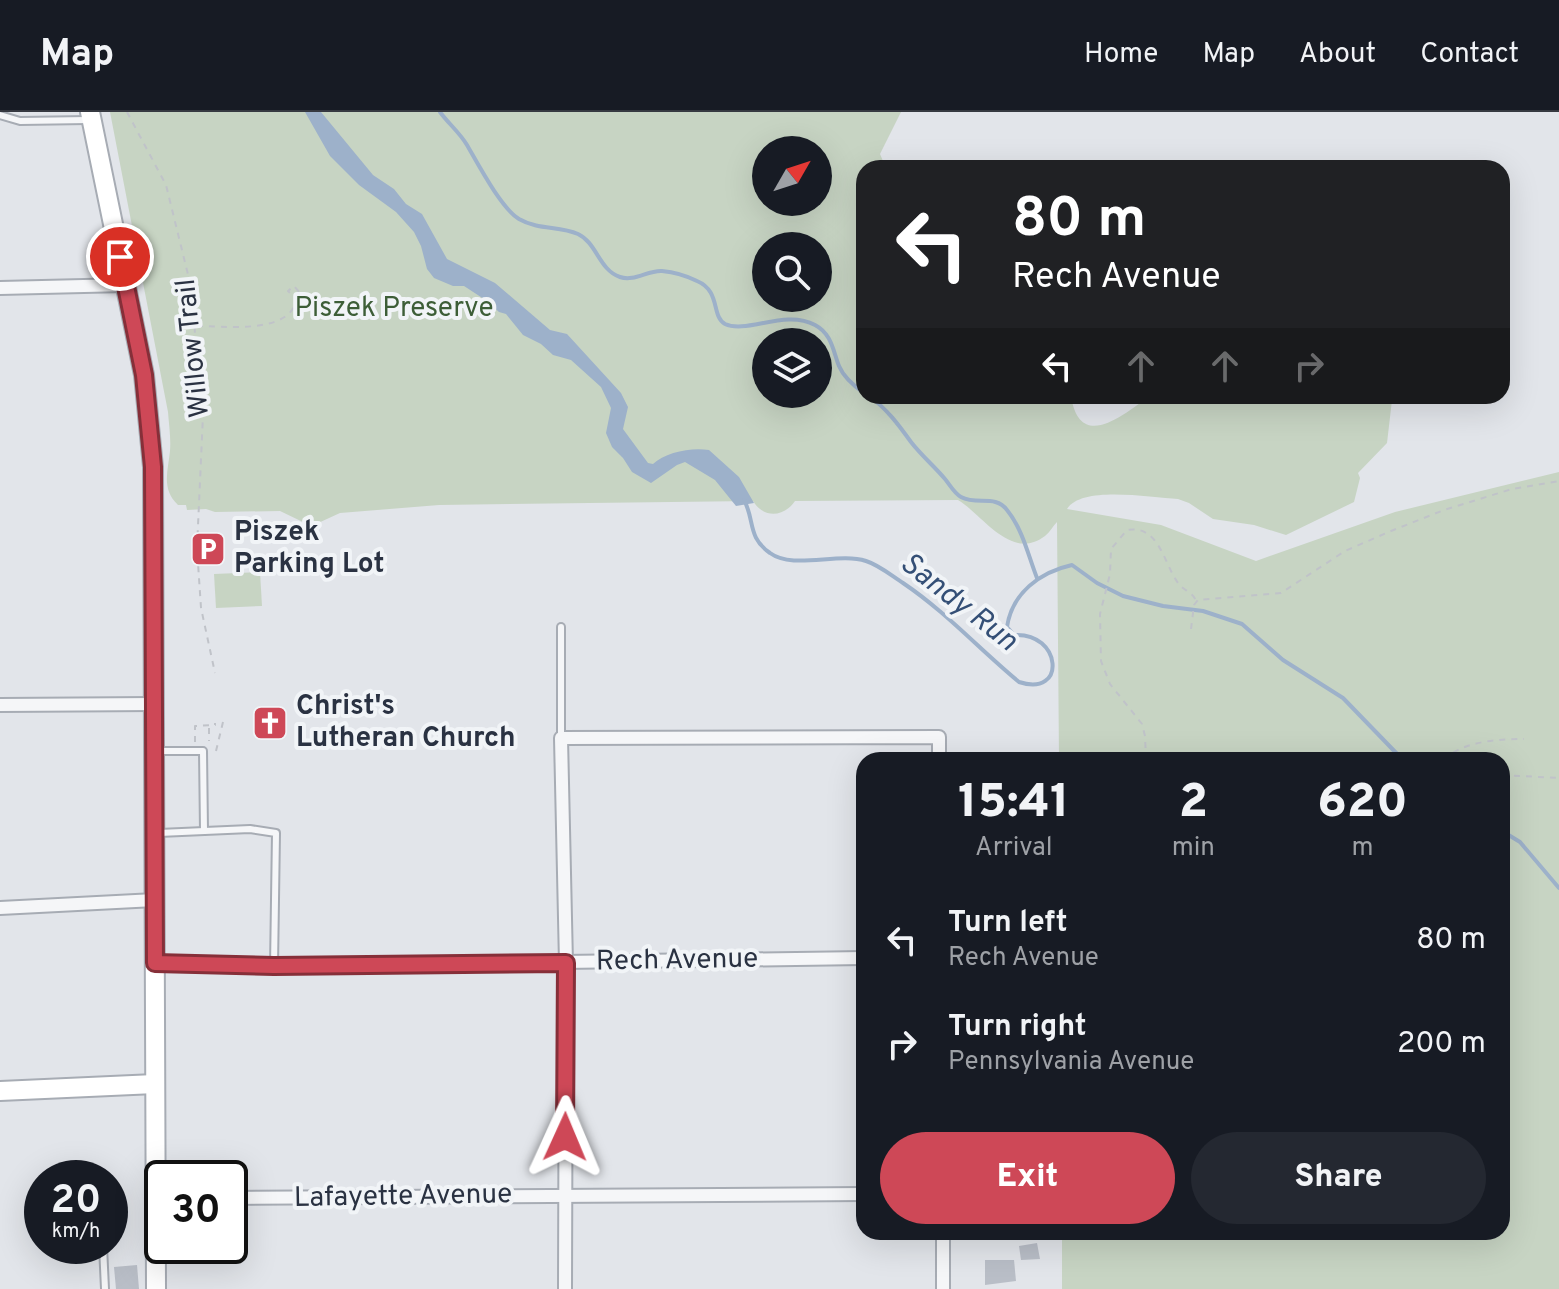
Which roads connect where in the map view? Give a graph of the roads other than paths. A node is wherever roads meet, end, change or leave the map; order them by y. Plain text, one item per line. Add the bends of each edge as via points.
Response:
1 (0, 115) edge
2 (90, 116) edge
3 (126, 285) junction
4 (0, 288) edge
5 (561, 627) dead end
6 (155, 704) junction
7 (0, 705) edge
8 (561, 738) junction
9 (154, 751) junction
10 (939, 752) edge
11 (204, 831) junction
12 (155, 833) junction
13 (155, 900) junction
14 (0, 908) edge
15 (856, 958) edge
16 (155, 963) junction
17 (566, 963) junction
18 (274, 966) junction
19 (155, 1084) junction
20 (0, 1091) edge
21 (157, 1160) edge
22 (856, 1194) edge
23 (564, 1195) junction
24 (248, 1198) edge
25 (943, 1240) edge
26 (104, 1264) edge
27 (157, 1264) edge
28 (105, 1289) edge
29 (156, 1289) edge
30 (565, 1289) edge
31 (943, 1289) edge

1 - 2 lane via 20,121
2 - 3 main road
3 - 4 street
3 - 6 main road via 144,375 153,467
5 - 8 lane
6 - 7 street
6 - 9 main road
8 - 10 street via 939,737
8 - 17 street
9 - 11 lane via 203,751
9 - 12 main road
11 - 12 lane
11 - 18 lane via 276,833
12 - 13 main road
13 - 14 street
13 - 16 main road
15 - 17 street, Rech Avenue
16 - 18 street, Rech Avenue
16 - 19 main road
17 - 18 street, Rech Avenue
17 - 23 street
19 - 20 main road
19 - 21 main road
22 - 23 street, Lafayette Avenue
23 - 24 street, Lafayette Avenue
23 - 30 street
25 - 31 street
26 - 28 lane
27 - 29 main road

